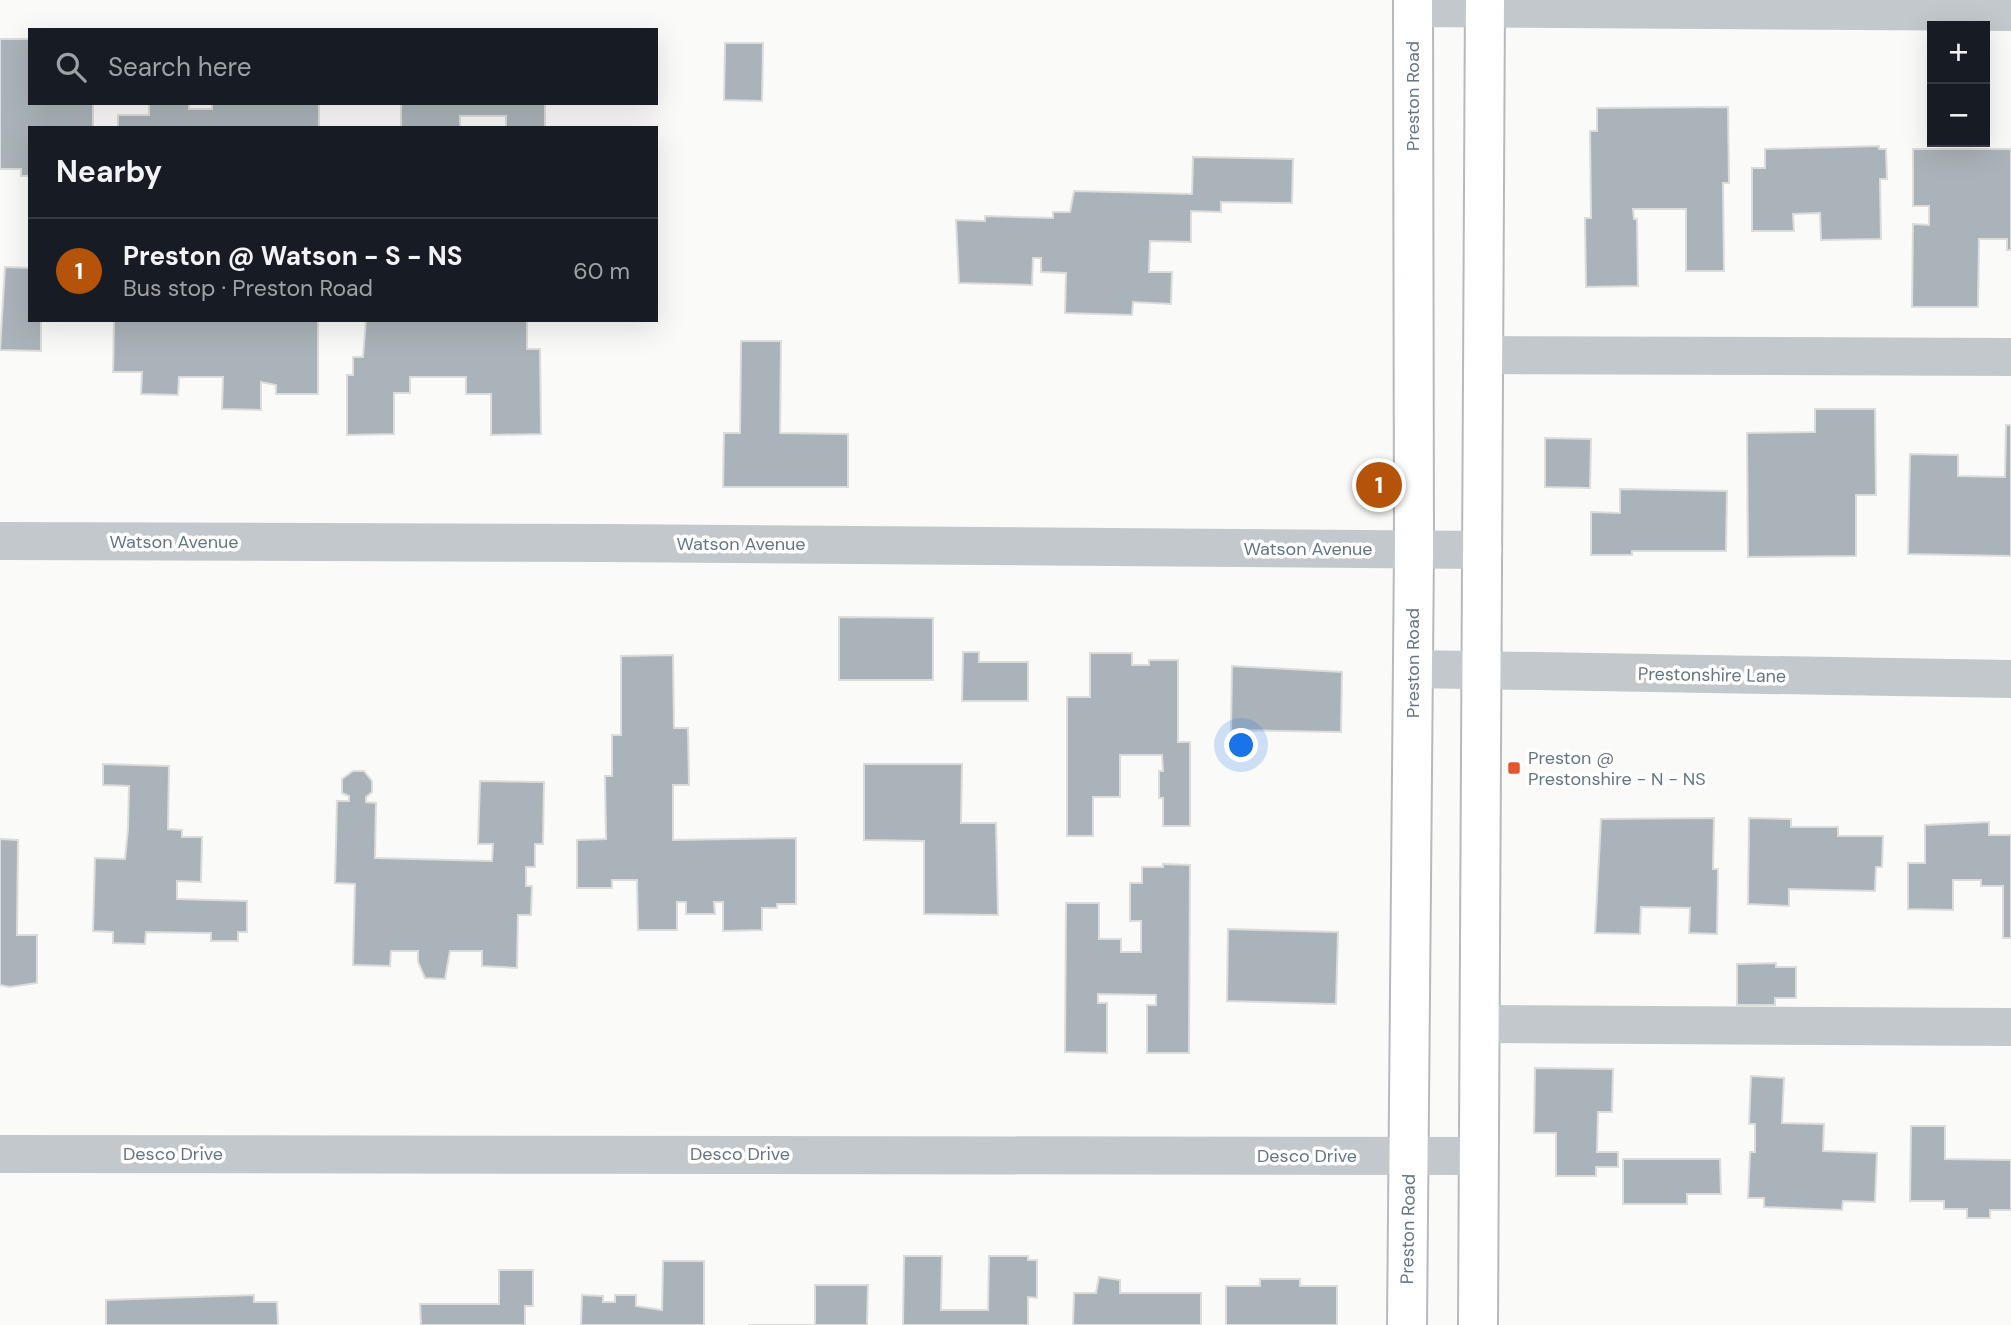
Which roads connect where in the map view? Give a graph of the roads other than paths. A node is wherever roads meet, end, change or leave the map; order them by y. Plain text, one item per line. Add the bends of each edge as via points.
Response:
1 (1413, 4) edge
2 (1485, 4) edge
3 (2011, 12) edge
4 (1484, 355) junction
5 (2011, 357) edge
6 (0, 541) edge
7 (1414, 550) junction
8 (1483, 550) junction
9 (1413, 669) junction
10 (1482, 671) junction
11 (2011, 679) edge
12 (1480, 1024) junction
13 (2011, 1027) edge
14 (0, 1154) edge
15 (1409, 1156) junction
16 (1479, 1156) junction
17 (1407, 1325) edge
18 (1478, 1325) edge

1 - 2 street
1 - 7 main road, Preston Road
2 - 3 street
2 - 4 main road
4 - 5 street
4 - 8 main road
6 - 7 street, Watson Avenue
7 - 8 street, Watson Avenue
7 - 9 main road, Preston Road
8 - 10 main road
9 - 10 street, Prestonshire Lane
9 - 15 main road, Preston Road
10 - 11 street, Prestonshire Lane
10 - 12 main road
12 - 13 street
12 - 16 main road
14 - 15 street, Desco Drive
15 - 16 street, Desco Drive
15 - 17 main road, Preston Road
16 - 18 main road

